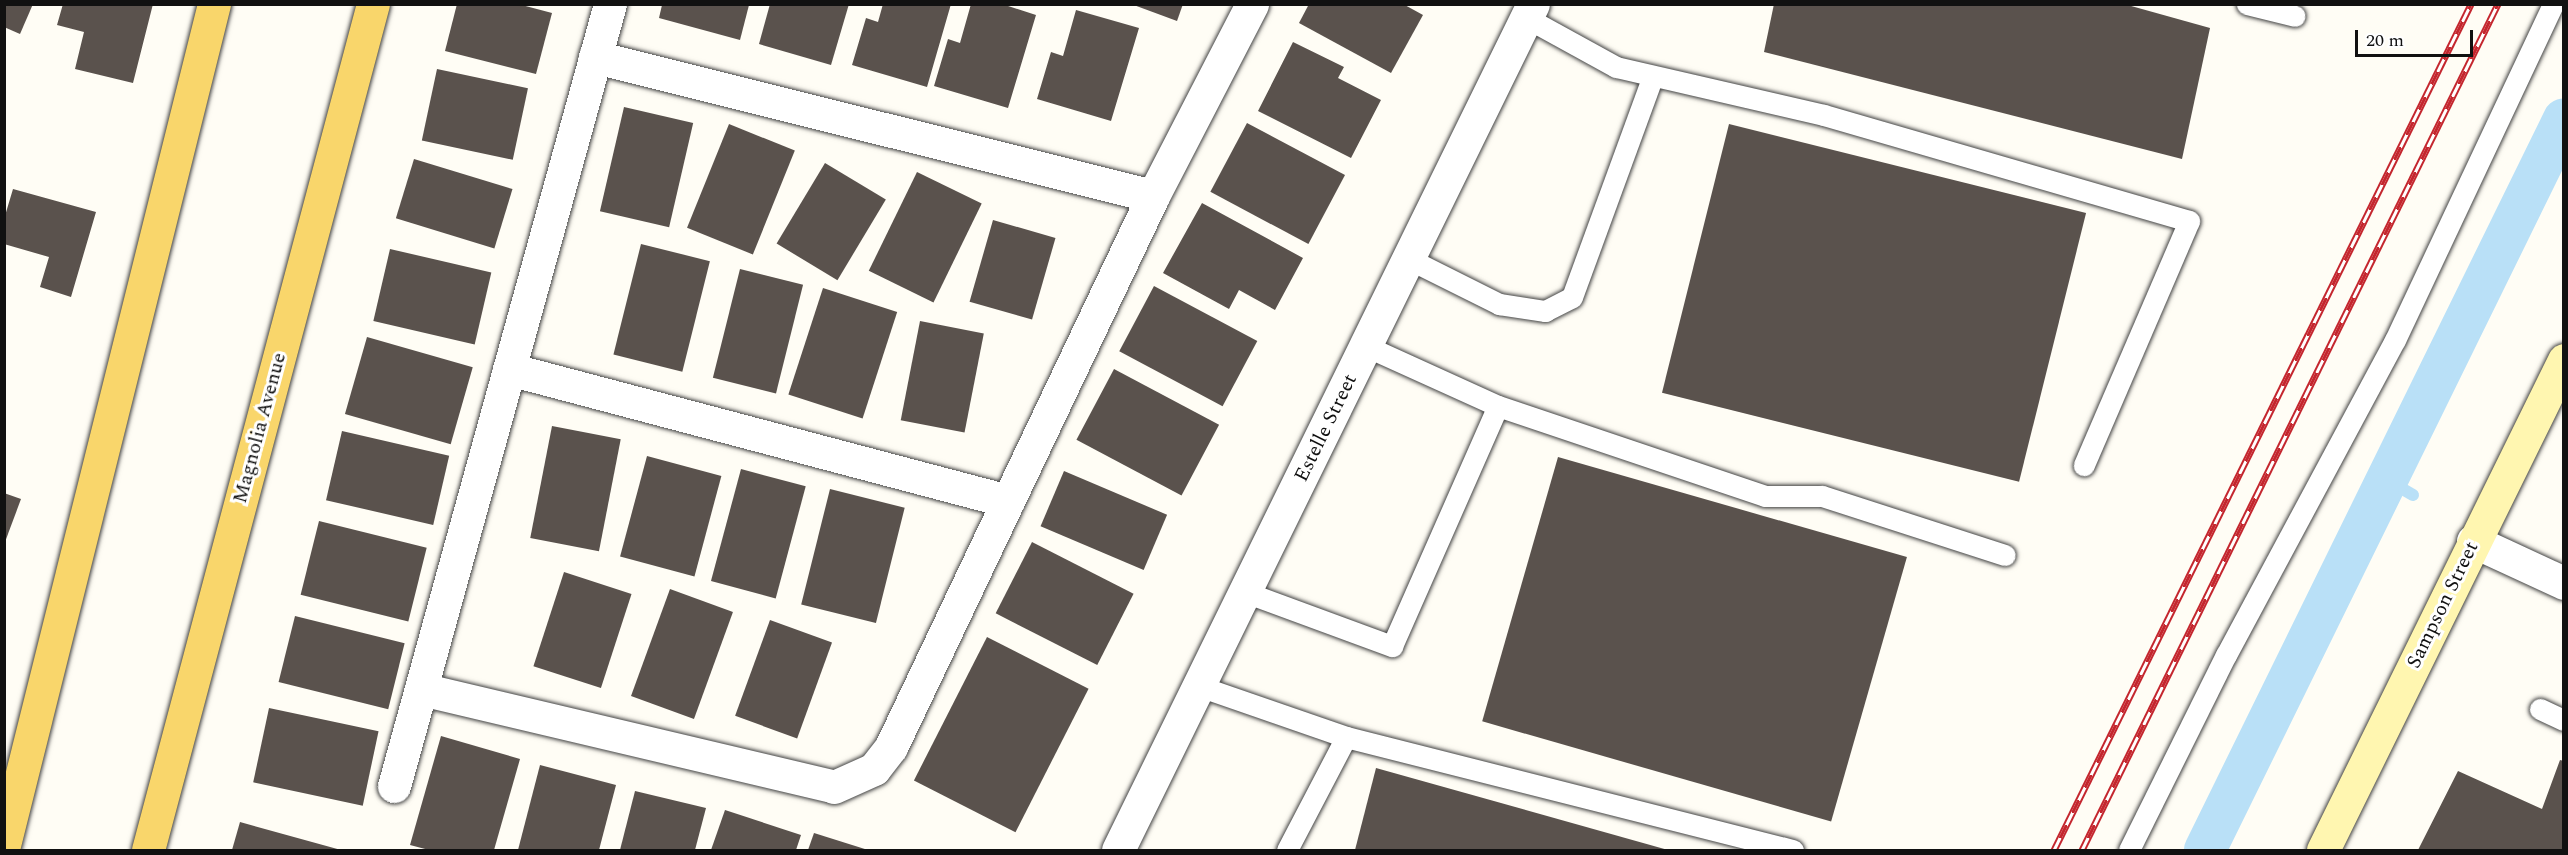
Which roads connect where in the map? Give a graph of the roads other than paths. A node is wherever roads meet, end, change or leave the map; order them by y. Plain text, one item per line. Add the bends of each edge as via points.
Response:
1 (214, 4) edge
2 (373, 4) edge
3 (610, 4) edge
4 (1252, 4) edge
5 (2247, 4) edge
6 (2553, 4) edge
7 (1530, 11) edge
8 (2295, 16) dead end
9 (595, 57) junction
10 (1653, 76) junction
11 (1153, 196) junction
12 (1409, 259) junction
13 (1366, 346) junction
14 (2564, 360) edge
15 (509, 369) junction
16 (1498, 406) junction
17 (2084, 465) dead end
18 (1008, 501) junction
19 (2473, 541) junction
20 (2005, 555) dead end
21 (2564, 583) edge
22 (1245, 592) junction
23 (1199, 686) junction
24 (421, 689) junction
25 (2540, 709) dead end
26 (2564, 720) edge
27 (1346, 737) junction
28 (394, 786) dead end
29 (4, 844) edge
30 (148, 850) edge
31 (1118, 850) edge
32 (1287, 850) edge
33 (1793, 850) edge
34 (2129, 850) edge
35 (2323, 850) edge

1 - 29 main road
2 - 30 main road, Magnolia Avenue
3 - 9 street
4 - 11 street
5 - 8 lane
6 - 34 lane via 2395,340 2226,655
7 - 10 lane via 1616,67
7 - 12 street, Estelle Street
9 - 11 street
9 - 15 street
10 - 12 lane via 1572,297 1545,310 1499,304
10 - 17 lane via 1824,115 2189,221
11 - 18 street
12 - 13 street, Estelle Street
13 - 16 lane
13 - 22 street, Estelle Street
14 - 19 street, Sampson Street
15 - 18 street
15 - 24 street
16 - 20 lane via 1765,496 1822,496
16 - 22 lane via 1392,646
18 - 24 street via 891,747 874,769 834,787
19 - 21 street
19 - 35 street, Sampson Street
22 - 23 street, Estelle Street
23 - 27 lane
23 - 31 street, Estelle Street
24 - 28 street
25 - 26 lane
27 - 32 lane
27 - 33 lane

